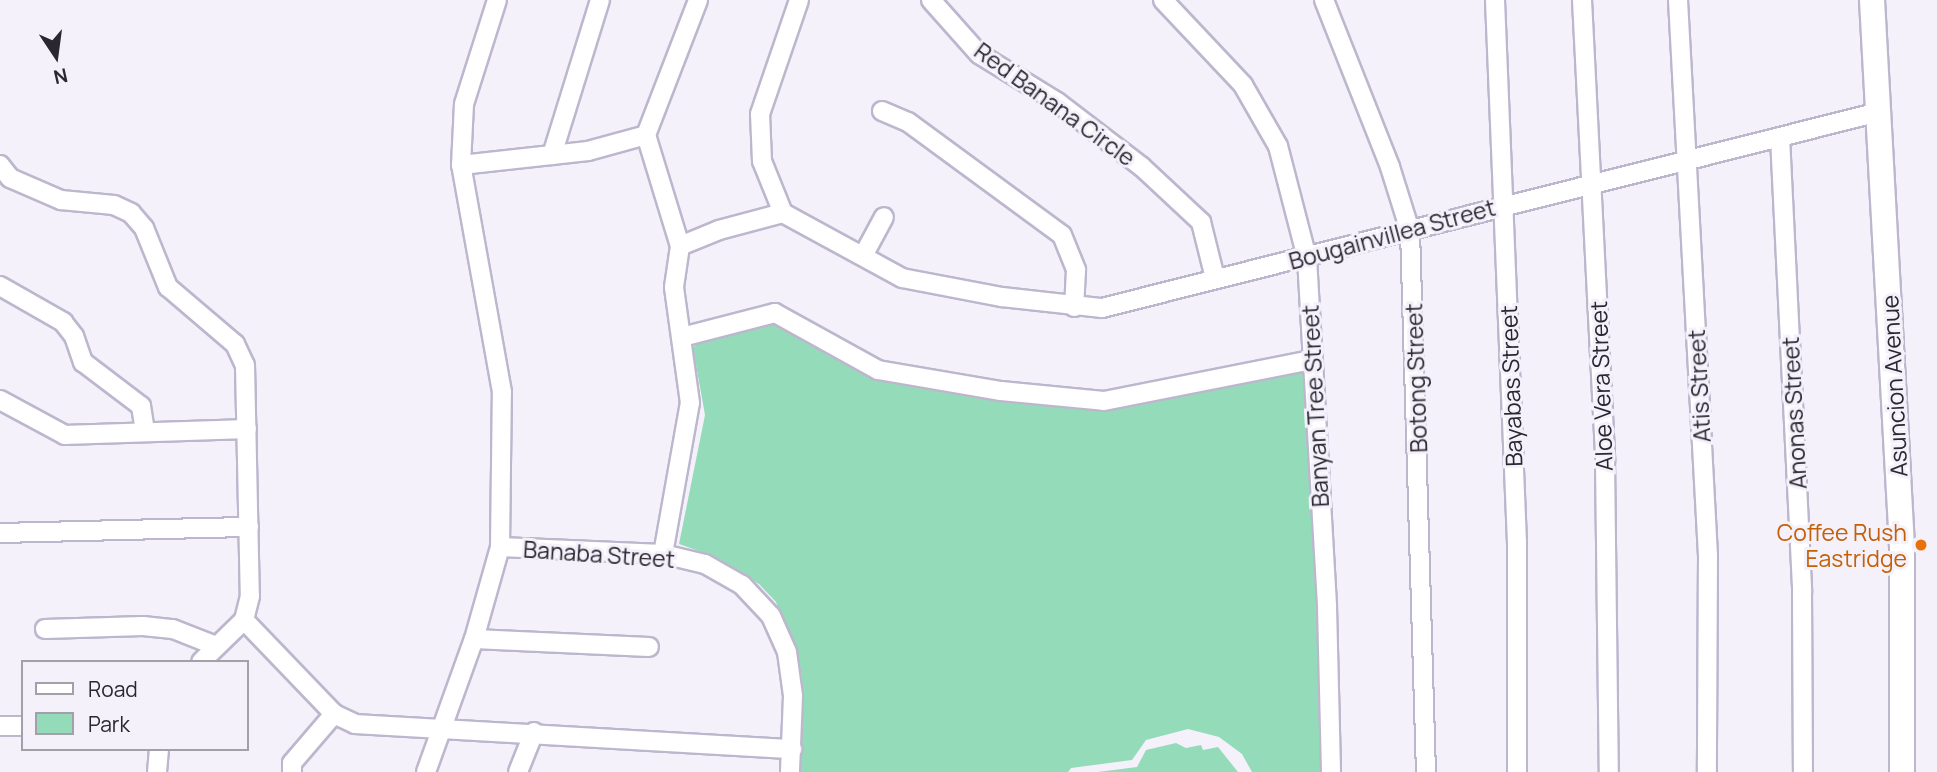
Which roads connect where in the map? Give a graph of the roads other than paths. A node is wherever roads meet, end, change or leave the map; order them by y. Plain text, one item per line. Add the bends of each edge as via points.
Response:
1 (497, 0) edge
2 (600, 0) edge
3 (698, 0) edge
4 (799, 0) edge
5 (932, 0) edge
6 (1163, 0) edge
7 (1324, 0) edge
8 (1495, 0) edge
9 (1582, 0) edge
10 (1678, 0) edge
11 (1872, 0) edge
12 (882, 111) dead end
13 (1879, 112) junction
14 (646, 135) junction
15 (1780, 137) junction
16 (552, 155) junction
17 (1687, 159) junction
18 (0, 165) edge
19 (461, 165) junction
20 (1592, 184) junction
21 (1505, 204) junction
22 (783, 213) junction
23 (884, 217) dead end
24 (1410, 231) junction
25 (680, 246) junction
26 (863, 256) junction
27 (1307, 258) junction
28 (1215, 278) junction
29 (0, 286) edge
30 (1074, 307) junction
31 (682, 337) junction
32 (1312, 360) junction
33 (0, 400) edge
34 (247, 429) junction
35 (145, 432) junction
36 (249, 527) junction
37 (0, 533) edge
38 (500, 547) junction
39 (663, 554) junction
40 (244, 620) junction
41 (45, 629) dead end
42 (474, 639) junction
43 (216, 646) junction
44 (649, 647) dead end
45 (203, 660) edge
46 (334, 715) junction
47 (0, 726) edge
48 (21, 726) edge
49 (439, 729) junction
50 (534, 732) junction
51 (792, 748) junction
52 (159, 751) edge
53 (157, 772) edge
54 (292, 772) edge
55 (426, 772) edge
56 (518, 772) edge
57 (790, 772) edge
58 (1331, 772) edge
59 (1426, 772) edge
60 (1517, 772) edge
61 (1608, 772) edge
62 (1707, 772) edge
63 (1802, 772) edge
64 (1902, 772) edge

1 - 19 street via 464,104
2 - 16 street
3 - 14 street
4 - 22 street via 760,114 762,161
5 - 28 street, Red Banana Circle via 979,54 1068,110 1142,167 1201,222
6 - 27 street, Banyan Tree Street via 1243,85 1278,146
7 - 24 street, Botong Street via 1390,167
8 - 21 street, Bayabas Street
9 - 20 street, Aloe Vera Street
10 - 17 street, Atis Street
11 - 13 street, Asuncion Avenue
12 - 30 street via 908,122 1062,235 1076,270
13 - 15 street, Bougainvillea Street
13 - 64 street, Asuncion Avenue via 1902,547
14 - 16 street
14 - 25 street
15 - 17 street, Bougainvillea Street
15 - 63 street, Anonas Street via 1802,592
16 - 19 street
17 - 20 street, Bougainvillea Street
17 - 62 street, Atis Street via 1708,556
18 - 34 street via 10,178 61,200 114,205 131,213 144,228 167,287 235,344 245,365
19 - 38 street via 502,392
20 - 21 street, Bougainvillea Street
20 - 61 street, Aloe Vera Street via 1605,461
21 - 24 street, Bougainvillea Street
21 - 60 street, Bayabas Street via 1517,542
22 - 25 street
22 - 26 street, Bougainvillea Street
23 - 26 street
24 - 27 street, Bougainvillea Street
24 - 59 street, Botong Street
25 - 31 street via 674,287
26 - 30 street, Bougainvillea Street via 902,278
27 - 28 street, Bougainvillea Street
27 - 32 street, Banyan Tree Street
28 - 30 street, Bougainvillea Street via 1101,308
29 - 35 street via 64,323 75,336 83,362 141,406
31 - 32 street via 775,313 878,370 1001,391 1104,401
31 - 39 street via 690,402
32 - 58 street, Banyan Tree Street via 1327,607
33 - 35 street via 65,435
34 - 35 street
34 - 36 street
36 - 37 street
36 - 40 street via 250,596
38 - 39 street, Banaba Street
38 - 42 street
39 - 51 street, Banaba Street via 705,564 742,585 771,616 787,652 793,696
40 - 43 street
40 - 46 street
41 - 43 street via 143,626 173,629
42 - 44 street
42 - 49 street
43 - 45 street
46 - 49 street via 355,724
46 - 54 street via 292,763
47 - 48 street
49 - 50 street
49 - 55 street
50 - 51 street
50 - 56 street
51 - 57 street, Banaba Street
52 - 53 street

